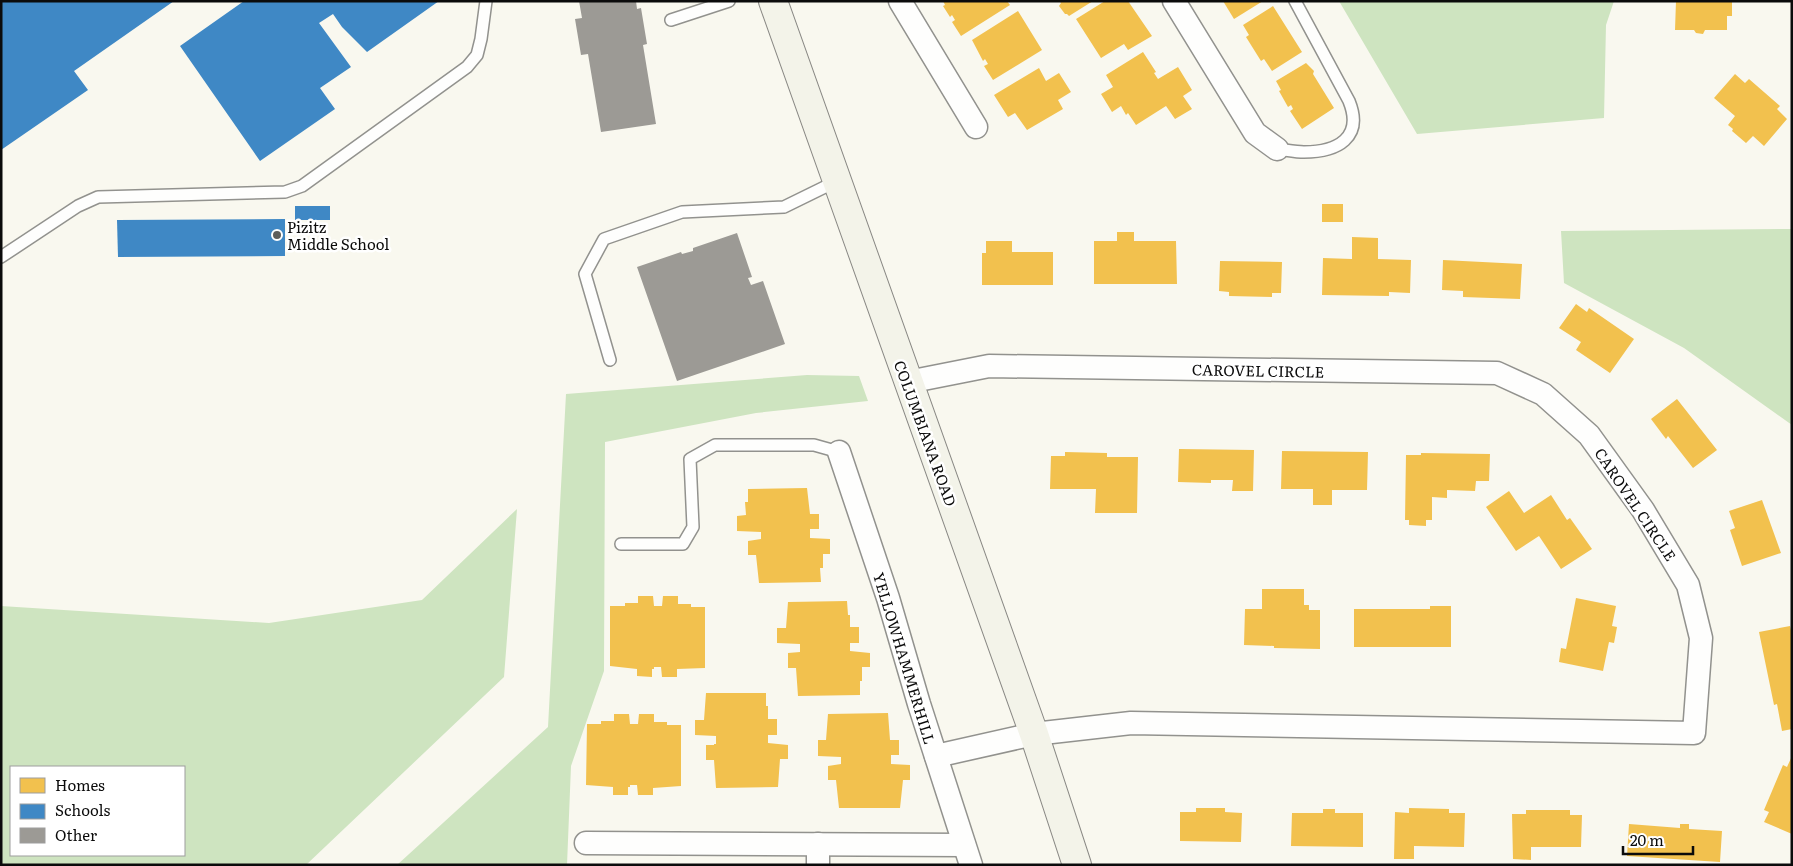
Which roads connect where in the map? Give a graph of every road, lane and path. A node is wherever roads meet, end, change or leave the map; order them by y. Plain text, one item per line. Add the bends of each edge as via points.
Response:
1 (486, 1) edge
2 (729, 1) edge
3 (773, 1) edge
4 (900, 1) edge
5 (1174, 1) edge
6 (1295, 1) edge
7 (671, 20) dead end
8 (976, 127) dead end
9 (1277, 148) joint
10 (837, 181) junction
11 (1, 256) edge
12 (610, 360) dead end
13 (908, 382) junction
14 (839, 452) joint
15 (621, 544) dead end
16 (1034, 734) junction
17 (936, 756) junction
18 (586, 843) dead end
19 (818, 854) edge
20 (967, 855) edge
21 (1077, 865) edge

1 - 11 lane via 477,56 467,67 302,186 285,192 98,197 78,206
2 - 7 lane
3 - 10 main road, COLUMBIANA ROAD
4 - 8 street
5 - 9 street via 1255,133
6 - 9 lane via 1349,101 1353,128 1349,138 1339,146 1302,152
10 - 12 lane via 784,207 682,212 604,239 585,274
10 - 13 main road, COLUMBIANA ROAD
13 - 16 main road, COLUMBIANA ROAD
13 - 16 street, CAROVEL CIRCLE via 990,366 1497,373 1543,394 1589,435 1643,510 1688,585 1701,638 1694,732 1131,723
14 - 15 lane via 814,445 715,445 690,458 693,527 683,544
14 - 17 street, YELLOWHAMMERHILL
16 - 17 street
16 - 21 main road, COLUMBIANA ROAD
17 - 20 street, YELLOWHAMMERHILL
18 - 19 street
19 - 20 street

